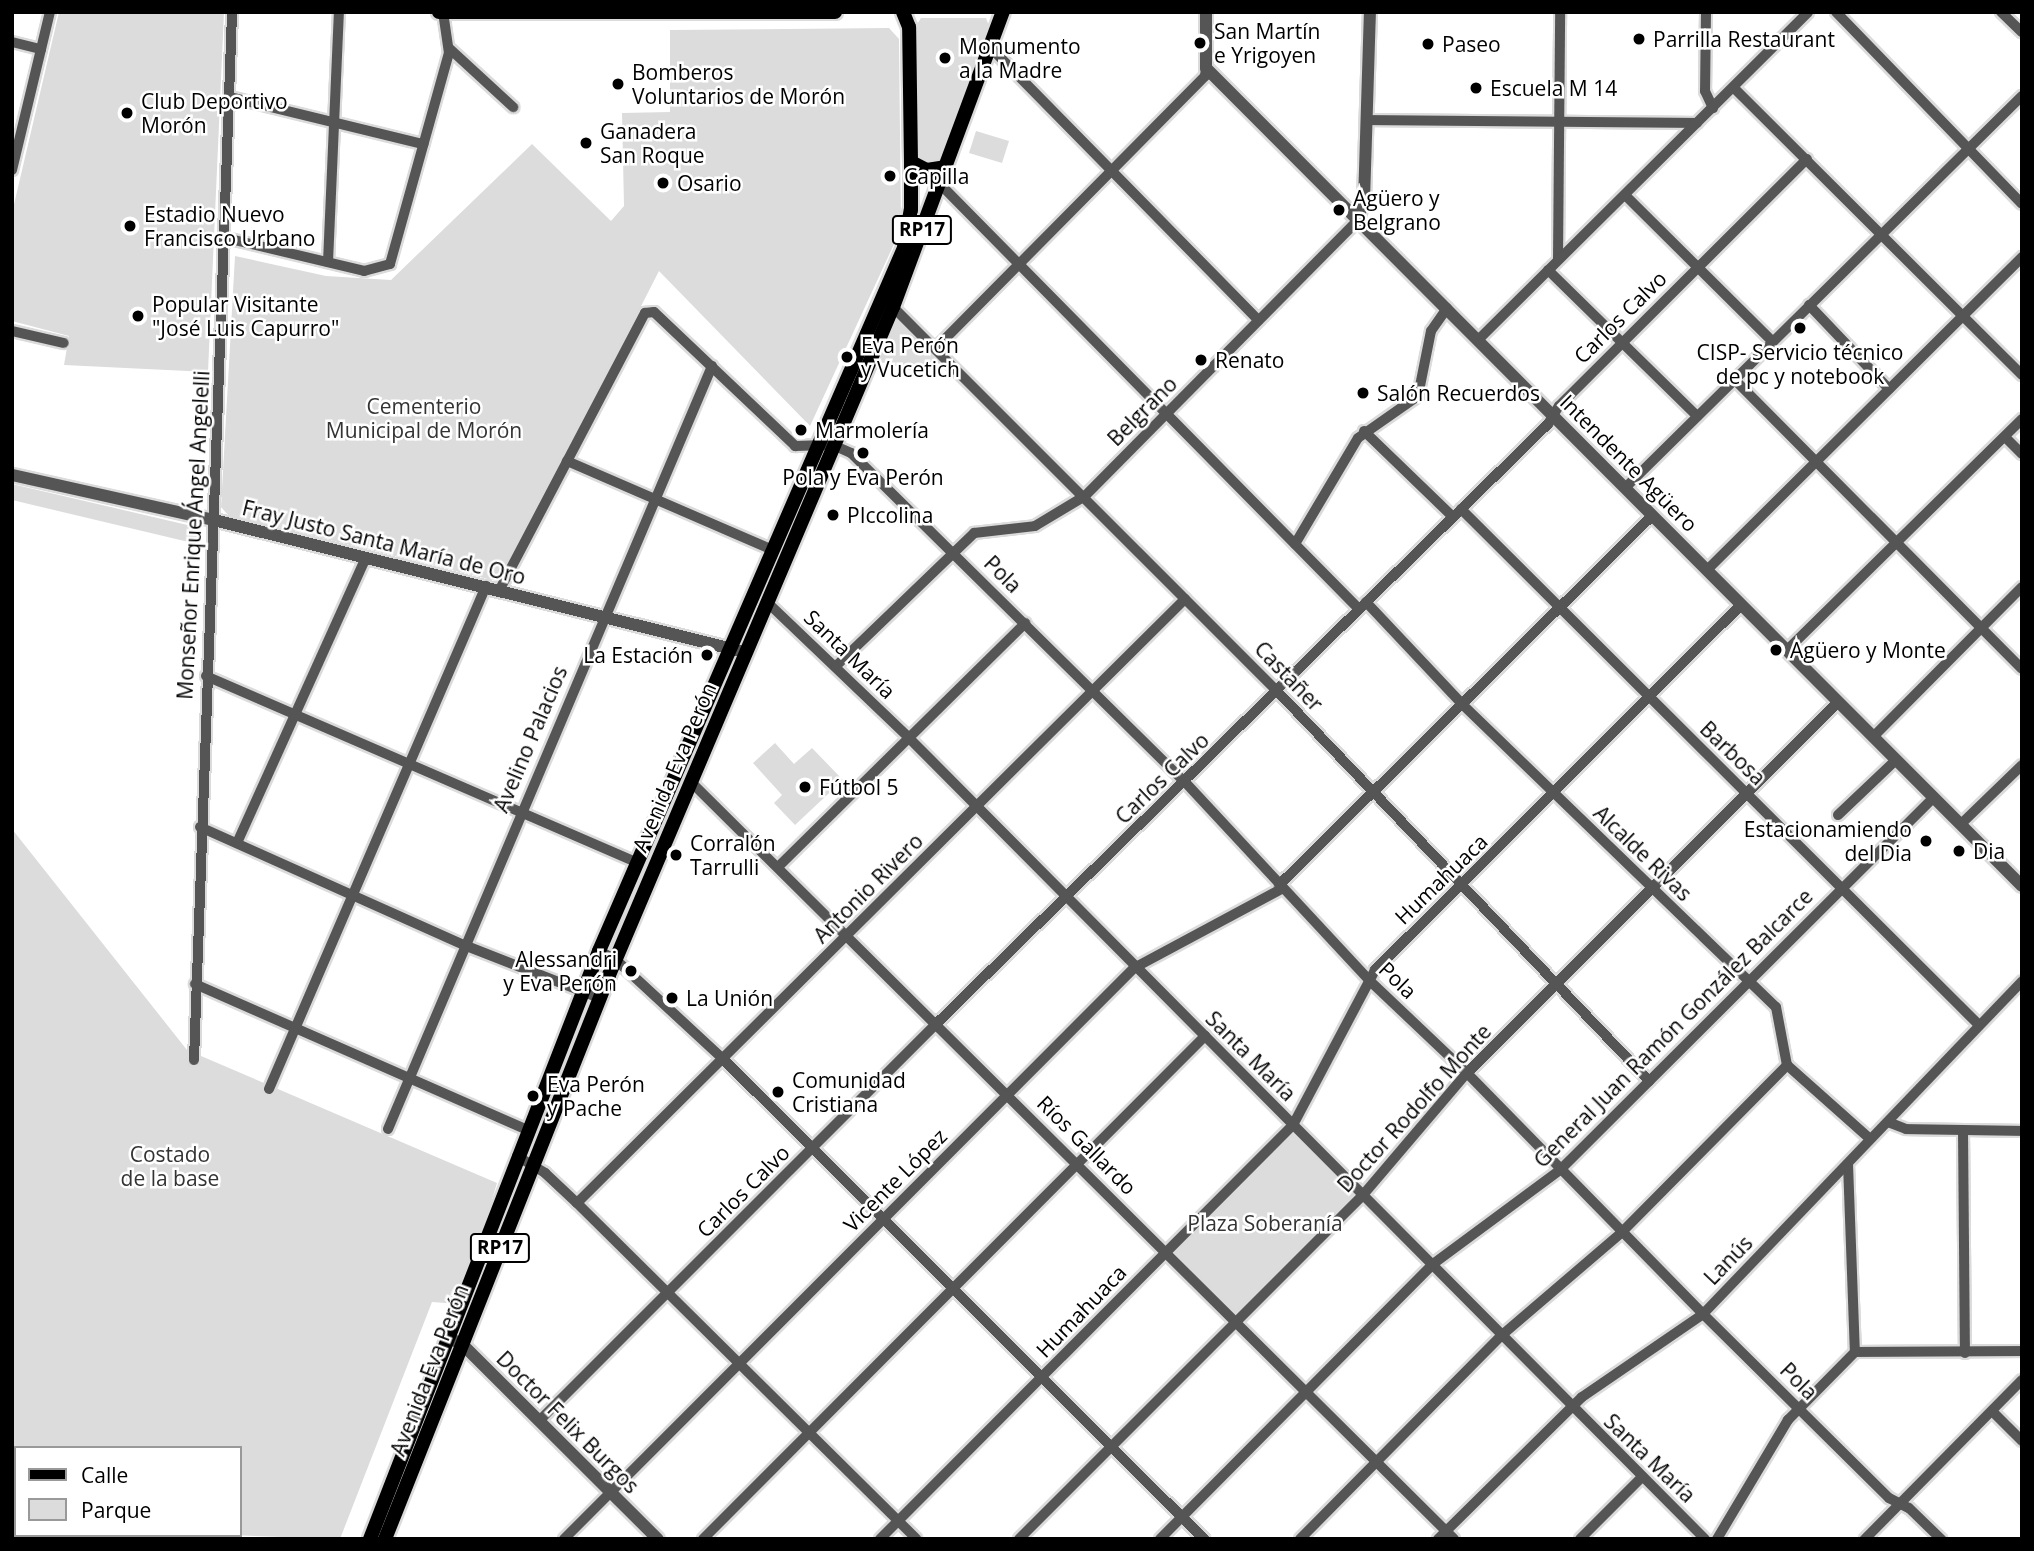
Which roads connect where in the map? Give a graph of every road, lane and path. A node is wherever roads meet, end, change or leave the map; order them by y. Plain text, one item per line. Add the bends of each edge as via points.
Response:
1 (50, 12) edge
2 (232, 12) edge
3 (339, 12) edge
4 (442, 12) edge
5 (835, 12) edge
6 (903, 12) edge
7 (1003, 12) edge
8 (1206, 12) edge
9 (1370, 12) edge
10 (1560, 12) edge
11 (1706, 12) edge
12 (1808, 12) edge
13 (1836, 12) edge
14 (2001, 12) edge
15 (751, 13) edge
16 (616, 14) edge
17 (2022, 32) edge
18 (12, 42) edge
19 (990, 47) junction
20 (41, 49) junction
21 (450, 49) junction
22 (1206, 68) junction
23 (1734, 88) junction
24 (2022, 96) edge
25 (230, 97) junction
26 (513, 107) dead end
27 (1713, 108) junction
28 (1367, 120) junction
29 (1558, 120) junction
30 (333, 123) junction
31 (1697, 123) junction
32 (423, 144) junction
33 (1967, 149) junction
34 (1807, 159) junction
35 (911, 162) junction
36 (945, 167) junction
37 (12, 170) edge
38 (1110, 172) junction
39 (939, 183) junction
40 (1625, 195) junction
41 (2022, 205) edge
42 (1357, 221) junction
43 (1881, 234) junction
44 (226, 238) junction
45 (2022, 257) edge
46 (1558, 259) junction
47 (328, 262) junction
48 (1020, 264) junction
49 (1699, 266) junction
50 (1548, 270) junction
51 (1809, 305) junction
52 (893, 307) junction
53 (1447, 308) junction
54 (1963, 316) junction
55 (1258, 320) junction
56 (12, 331) edge
57 (1478, 340) junction
58 (1623, 341) junction
59 (1772, 341) junction
60 (64, 343) dead end
61 (936, 348) junction
62 (712, 366) junction
63 (2022, 375) edge
64 (1735, 380) junction
65 (1889, 389) junction
66 (1166, 414) junction
67 (1553, 415) junction
68 (1696, 416) junction
69 (2022, 419) edge
70 (1364, 431) junction
71 (2005, 437) junction
72 (833, 445) junction
73 (817, 446) junction
74 (2022, 454) edge
75 (567, 461) junction
76 (1816, 462) junction
77 (12, 475) edge
78 (1627, 486) junction
79 (1085, 496) junction
80 (654, 499) junction
81 (1461, 509) junction
82 (1653, 515) junction
83 (1452, 517) junction
84 (214, 520) junction
85 (1898, 543) junction
86 (1295, 544) junction
87 (773, 550) junction
88 (953, 551) junction
89 (365, 559) junction
90 (1708, 569) junction
91 (486, 586) junction
92 (2022, 587) edge
93 (500, 589) junction
94 (1185, 599) junction
95 (768, 603) junction
96 (1742, 604) junction
97 (1362, 605) junction
98 (1560, 608) junction
99 (604, 615) junction
100 (1025, 623) junction
101 (1982, 627) junction
102 (1788, 649) junction
103 (738, 651) junction
104 (836, 666) junction
105 (2022, 669) edge
106 (206, 676) junction
107 (1093, 691) junction
108 (1278, 692) junction
109 (1649, 698) junction
110 (1837, 703) junction
111 (1463, 705) junction
112 (298, 716) junction
113 (907, 736) junction
114 (1874, 737) junction
115 (1896, 760) junction
116 (410, 765) junction
117 (2022, 765) edge
118 (690, 781) junction
119 (1185, 782) junction
120 (1373, 792) junction
121 (1746, 792) junction
122 (1556, 795) junction
123 (1934, 797) junction
124 (975, 808) junction
125 (519, 813) junction
126 (1838, 815) dead end
127 (1962, 823) junction
128 (200, 827) junction
129 (237, 843) junction
130 (636, 862) junction
131 (779, 866) junction
132 (1462, 885) junction
133 (1281, 886) junction
134 (2022, 886) edge
135 (1651, 888) junction
136 (1842, 888) junction
137 (351, 896) junction
138 (1065, 897) junction
139 (847, 936) junction
140 (464, 945) junction
141 (599, 951) junction
142 (615, 959) junction
143 (1135, 968) junction
144 (1369, 980) junction
145 (1749, 981) junction
146 (2022, 981) edge
147 (1557, 983) junction
148 (195, 984) junction
149 (583, 991) junction
150 (599, 998) junction
151 (937, 1023) junction
152 (1979, 1025) junction
153 (295, 1027) junction
154 (1205, 1036) junction
155 (722, 1058) junction
156 (194, 1060) dead end
157 (1787, 1065) junction
158 (1467, 1073) junction
159 (408, 1077) junction
160 (1649, 1081) junction
161 (268, 1089) dead end
162 (1008, 1095) junction
163 (1888, 1122) junction
164 (1293, 1125) junction
165 (388, 1129) dead end
166 (528, 1130) junction
167 (1963, 1130) junction
168 (2022, 1130) edge
169 (1870, 1139) junction
170 (812, 1149) junction
171 (517, 1156) junction
172 (1078, 1164) junction
173 (1847, 1164) junction
174 (533, 1166) junction
175 (1560, 1170) junction
176 (1363, 1195) junction
177 (577, 1203) junction
178 (883, 1219) junction
179 (1622, 1232) junction
180 (1166, 1252) junction
181 (1433, 1264) junction
182 (953, 1289) junction
183 (667, 1293) junction
184 (1703, 1314) junction
185 (1237, 1321) junction
186 (1502, 1335) junction
187 (454, 1340) junction
188 (2022, 1351) edge
189 (1856, 1352) junction
190 (1965, 1353) junction
191 (737, 1364) junction
192 (1043, 1377) junction
193 (2022, 1380) edge
194 (1306, 1392) junction
195 (1571, 1407) junction
196 (1798, 1407) junction
197 (1993, 1412) junction
198 (539, 1421) junction
199 (809, 1434) junction
200 (2022, 1441) edge
201 (1111, 1446) junction
202 (1377, 1462) junction
203 (1642, 1477) junction
204 (611, 1492) junction
205 (1900, 1504) junction
206 (1182, 1517) junction
207 (898, 1521) junction
208 (1446, 1531) junction
209 (370, 1539) edge
210 (385, 1539) edge
211 (564, 1539) edge
212 (658, 1539) edge
213 (703, 1539) edge
214 (880, 1539) edge
215 (916, 1539) edge
216 (1019, 1539) edge
217 (1160, 1539) edge
218 (1204, 1539) edge
219 (1300, 1539) edge
220 (1438, 1539) edge
221 (1454, 1539) edge
222 (1580, 1539) edge
223 (1705, 1539) edge
224 (1717, 1539) edge
225 (1865, 1539) edge
226 (1941, 1539) edge

1 - 20 street
2 - 25 street, Monseñor Enrique Ángel Angelelli
3 - 30 street
4 - 16 main road
4 - 21 street
5 - 15 main road
6 - 35 main road, Avenida Eva Perón / RP17 via 909,27
7 - 19 main road, Avenida Eva Perón / RP17
8 - 22 street
9 - 28 street
10 - 29 street
11 - 27 street via 1705,91
12 - 23 street
13 - 33 street
14 - 17 street
15 - 16 main road
18 - 20 street
19 - 36 main road, Avenida Eva Perón / RP17
19 - 38 street
20 - 37 street
21 - 26 street
21 - 32 street
22 - 38 street via 1205,76
22 - 42 street, Intendente Agüero
23 - 27 street
23 - 34 street
24 - 33 street
25 - 30 street
25 - 44 street, Monseñor Enrique Ángel Angelelli
27 - 31 street
28 - 29 street
28 - 42 street via 1364,201
29 - 31 street
29 - 46 street
30 - 32 street
30 - 47 street
31 - 40 street
32 - 47 street via 390,264 376,271
33 - 41 street
33 - 43 street
34 - 43 street
34 - 49 street, Carlos Calvo
35 - 36 main road via 927,170
35 - 73 main road, Avenida Eva Perón / RP17 via 911,210 904,248
36 - 39 main road, Avenida Eva Perón / RP17
38 - 48 street
38 - 55 street
39 - 48 street, Alcalde Rivas
39 - 52 main road, Avenida Eva Perón / RP17
40 - 46 street
40 - 49 street
42 - 53 street, Intendente Agüero
42 - 55 street, Belgrano
43 - 51 street
43 - 54 street
44 - 47 street
44 - 84 street, Monseñor Enrique Ángel Angelelli
45 - 54 street
46 - 50 street
48 - 61 street
48 - 66 street, Alcalde Rivas
49 - 58 street, Carlos Calvo
49 - 59 street
50 - 57 street
50 - 58 street
51 - 59 street
51 - 65 street
52 - 61 street, Castañer
52 - 72 main road, Avenida Eva Perón / RP17
53 - 57 street, Intendente Agüero
53 - 70 street via 1431,331 1418,396 1390,419
54 - 63 street
54 - 65 street
55 - 66 street, Belgrano
56 - 60 street
57 - 67 street, Intendente Agüero
58 - 67 street, Carlos Calvo
58 - 68 street
59 - 64 street
61 - 79 street, Castañer
62 - 73 street via 795,446
62 - 75 street via 648,311
62 - 80 street, Avelino Palacios
64 - 68 street
64 - 76 street
65 - 76 street
66 - 79 street, Belgrano
66 - 86 street, Alcalde Rivas
67 - 78 street, Intendente Agüero
67 - 81 street, Carlos Calvo
68 - 78 street
69 - 71 street
70 - 83 street
70 - 86 street
71 - 74 street
71 - 85 street
72 - 73 street
72 - 88 street, Pola via 851,453
72 - 95 main road, Avenida Eva Perón / RP17
73 - 87 main road, Avenida Eva Perón / RP17
75 - 80 street
75 - 93 street
76 - 85 street
76 - 90 street
77 - 84 street, Fray Justo Santa María de Oro
78 - 82 street, Intendente Agüero
79 - 88 street, Belgrano via 1047,522 983,529
79 - 94 street, Castañer
80 - 87 street
80 - 99 street, Avelino Palacios
81 - 83 street, Carlos Calvo
81 - 98 street, Barbosa
82 - 90 street, Intendente Agüero
82 - 98 street, Vicente López
83 - 97 street, Carlos Calvo
84 - 89 street, Fray Justo Santa María de Oro
84 - 106 street, Monseñor Enrique Ángel Angelelli
85 - 101 street
85 - 102 street
86 - 97 street, Alcalde Rivas
87 - 103 main road, Avenida Eva Perón / RP17
88 - 100 street, Pola
88 - 104 street, Belgrano
89 - 91 street, Fray Justo Santa María de Oro
89 - 112 street
90 - 96 street, Intendente Agüero
91 - 93 street, Fray Justo Santa María de Oro
91 - 116 street
92 - 101 street
93 - 99 street, Fray Justo Santa María de Oro
94 - 107 street, Antonio Rivero
94 - 108 street, Castañer
95 - 103 main road, Avenida Eva Perón / RP17
95 - 104 street, Santa María
96 - 102 street, Intendente Agüero
96 - 109 street, Humahuaca
97 - 108 street, Carlos Calvo
97 - 111 street, Alcalde Rivas
98 - 109 street, Barbosa
98 - 111 street, Vicente López
99 - 103 street, Fray Justo Santa María de Oro
99 - 125 street, Avelino Palacios
100 - 107 street, Pola
100 - 113 street
101 - 105 street
101 - 114 street
102 - 110 street, Intendente Agüero
103 - 118 main road, Avenida Eva Perón / RP17
103 - 130 main road, Avenida Eva Perón / RP17
104 - 113 street, Santa María
106 - 112 street
106 - 128 street, Monseñor Enrique Ángel Angelelli
107 - 119 street, Pola
107 - 124 street, Antonio Rivero
108 - 119 street, Carlos Calvo
108 - 120 street, Castañer
109 - 121 street, Barbosa
109 - 122 street, Humahuaca
110 - 114 street, Intendente Agüero
110 - 121 street, Doctor Rodolfo Monte
111 - 120 street, Vicente López
111 - 122 street, Alcalde Rivas
112 - 116 street
112 - 129 street
113 - 124 street, Santa María
113 - 131 street
114 - 115 street, Intendente Agüero
115 - 123 street, Intendente Agüero
115 - 126 street
116 - 125 street
116 - 137 street
117 - 127 street
118 - 131 street, Ríos Gallardo
118 - 142 main road, Avenida Eva Perón / RP17
119 - 133 street, Pola
119 - 138 street, Carlos Calvo
120 - 132 street, Castañer
120 - 133 street, Vicente López
121 - 135 street, Doctor Rodolfo Monte
121 - 136 street, Barbosa
122 - 132 street, Humahuaca
122 - 135 street, Alcalde Rivas
123 - 127 street, Intendente Agüero
123 - 136 street, General Juan Ramón González Balcarce
124 - 138 street, Santa María
124 - 139 street, Antonio Rivero
125 - 130 street
125 - 140 street, Avelino Palacios
127 - 134 street, Intendente Agüero
128 - 129 street
128 - 148 street, Monseñor Enrique Ángel Angelelli
129 - 137 street
130 - 141 main road, Avenida Eva Perón / RP17
131 - 139 street, Ríos Gallardo
132 - 144 street, Humahuaca
132 - 147 street, Castañer
133 - 143 street, Vicente López
133 - 144 street, Pola
135 - 145 street, Alcalde Rivas
135 - 147 street, Doctor Rodolfo Monte
136 - 145 street, General Juan Ramón González Balcarce
136 - 152 street, Barbosa
137 - 140 street
137 - 153 street
138 - 143 street, Santa María
138 - 151 street, Carlos Calvo
139 - 151 street, Ríos Gallardo
139 - 155 street, Antonio Rivero
140 - 149 street
140 - 159 street, Avelino Palacios
141 - 142 street
141 - 149 main road, Avenida Eva Perón / RP17
142 - 150 main road, Avenida Eva Perón / RP17
142 - 155 street
143 - 154 street, Santa María
143 - 162 street, Vicente López
144 - 158 street, Pola
144 - 164 street, Humahuaca
145 - 157 street, Alcalde Rivas via 1778,1011
145 - 160 street, General Juan Ramón González Balcarce
146 - 152 street, Lanús
147 - 158 street, Doctor Rodolfo Monte
147 - 160 street, Castañer
148 - 153 street
148 - 156 street, Monseñor Enrique Ángel Angelelli
149 - 150 street
149 - 166 main road, Avenida Eva Perón / RP17
150 - 174 main road, Avenida Eva Perón / RP17
151 - 162 street, Ríos Gallardo
151 - 170 street, Carlos Calvo
152 - 163 street, Lanús
153 - 159 street
153 - 161 street
154 - 164 street, Santa María
154 - 172 street
155 - 170 street
155 - 177 street, Antonio Rivero
157 - 169 street
157 - 179 street
158 - 175 street, Pola
158 - 176 street, Doctor Rodolfo Monte
159 - 165 street, Avelino Palacios
159 - 166 street
160 - 175 street, General Juan Ramón González Balcarce
162 - 172 street, Ríos Gallardo
162 - 178 street, Vicente López
163 - 167 street via 1906,1129
163 - 169 street, Lanús
164 - 176 street, Santa María
164 - 180 street, Humahuaca
166 - 171 main road, Avenida Eva Perón / RP17
167 - 168 street
167 - 190 street
169 - 173 street, Lanús
170 - 178 street
170 - 183 street, Carlos Calvo
171 - 174 street
171 - 187 main road, Avenida Eva Perón / RP17
172 - 180 street, Ríos Gallardo
172 - 182 street
173 - 184 street, Lanús
173 - 189 street
174 - 177 street
174 - 187 main road, Avenida Eva Perón / RP17
175 - 179 street, Pola
175 - 181 street, General Juan Ramón González Balcarce
176 - 181 street, Santa María
176 - 185 street, Doctor Rodolfo Monte
177 - 183 street
178 - 182 street
178 - 191 street, Vicente López
179 - 184 street, Pola
179 - 186 street
180 - 185 street, Ríos Gallardo
180 - 192 street, Humahuaca
181 - 186 street, Santa María
181 - 194 street, General Juan Ramón González Balcarce
182 - 192 street
182 - 199 street
183 - 191 street
183 - 198 street, Carlos Calvo
184 - 195 street, Lanús
184 - 196 street, Pola
185 - 194 street, Ríos Gallardo
185 - 201 street, Doctor Rodolfo Monte
186 - 195 street, Santa María
186 - 202 street
187 - 198 street, Doctor Felix Burgos
187 - 209 main road, Avenida Eva Perón / RP17
187 - 210 main road, Avenida Eva Perón / RP17
188 - 190 street
189 - 190 street
189 - 196 street
191 - 199 street
191 - 204 street, Vicente López
192 - 201 street
192 - 207 street, Humahuaca
193 - 197 street
194 - 202 street, Ríos Gallardo
194 - 206 street, General Juan Ramón González Balcarce
195 - 203 street, Santa María
195 - 208 street, Lanús
196 - 205 street, Pola
196 - 224 street
197 - 200 street
197 - 205 street
198 - 204 street, Doctor Felix Burgos
199 - 207 street
199 - 213 street
201 - 206 street
201 - 216 street, Doctor Rodolfo Monte
202 - 208 street, Ríos Gallardo
202 - 219 street
203 - 222 street
203 - 223 street, Santa María
204 - 211 street, Vicente López
204 - 212 street, Doctor Felix Burgos
205 - 225 street
205 - 226 street, Pola
206 - 217 street, General Juan Ramón González Balcarce
206 - 218 street
207 - 214 street, Humahuaca
207 - 215 street
208 - 220 street, Lanús
208 - 221 street, Ríos Gallardo

